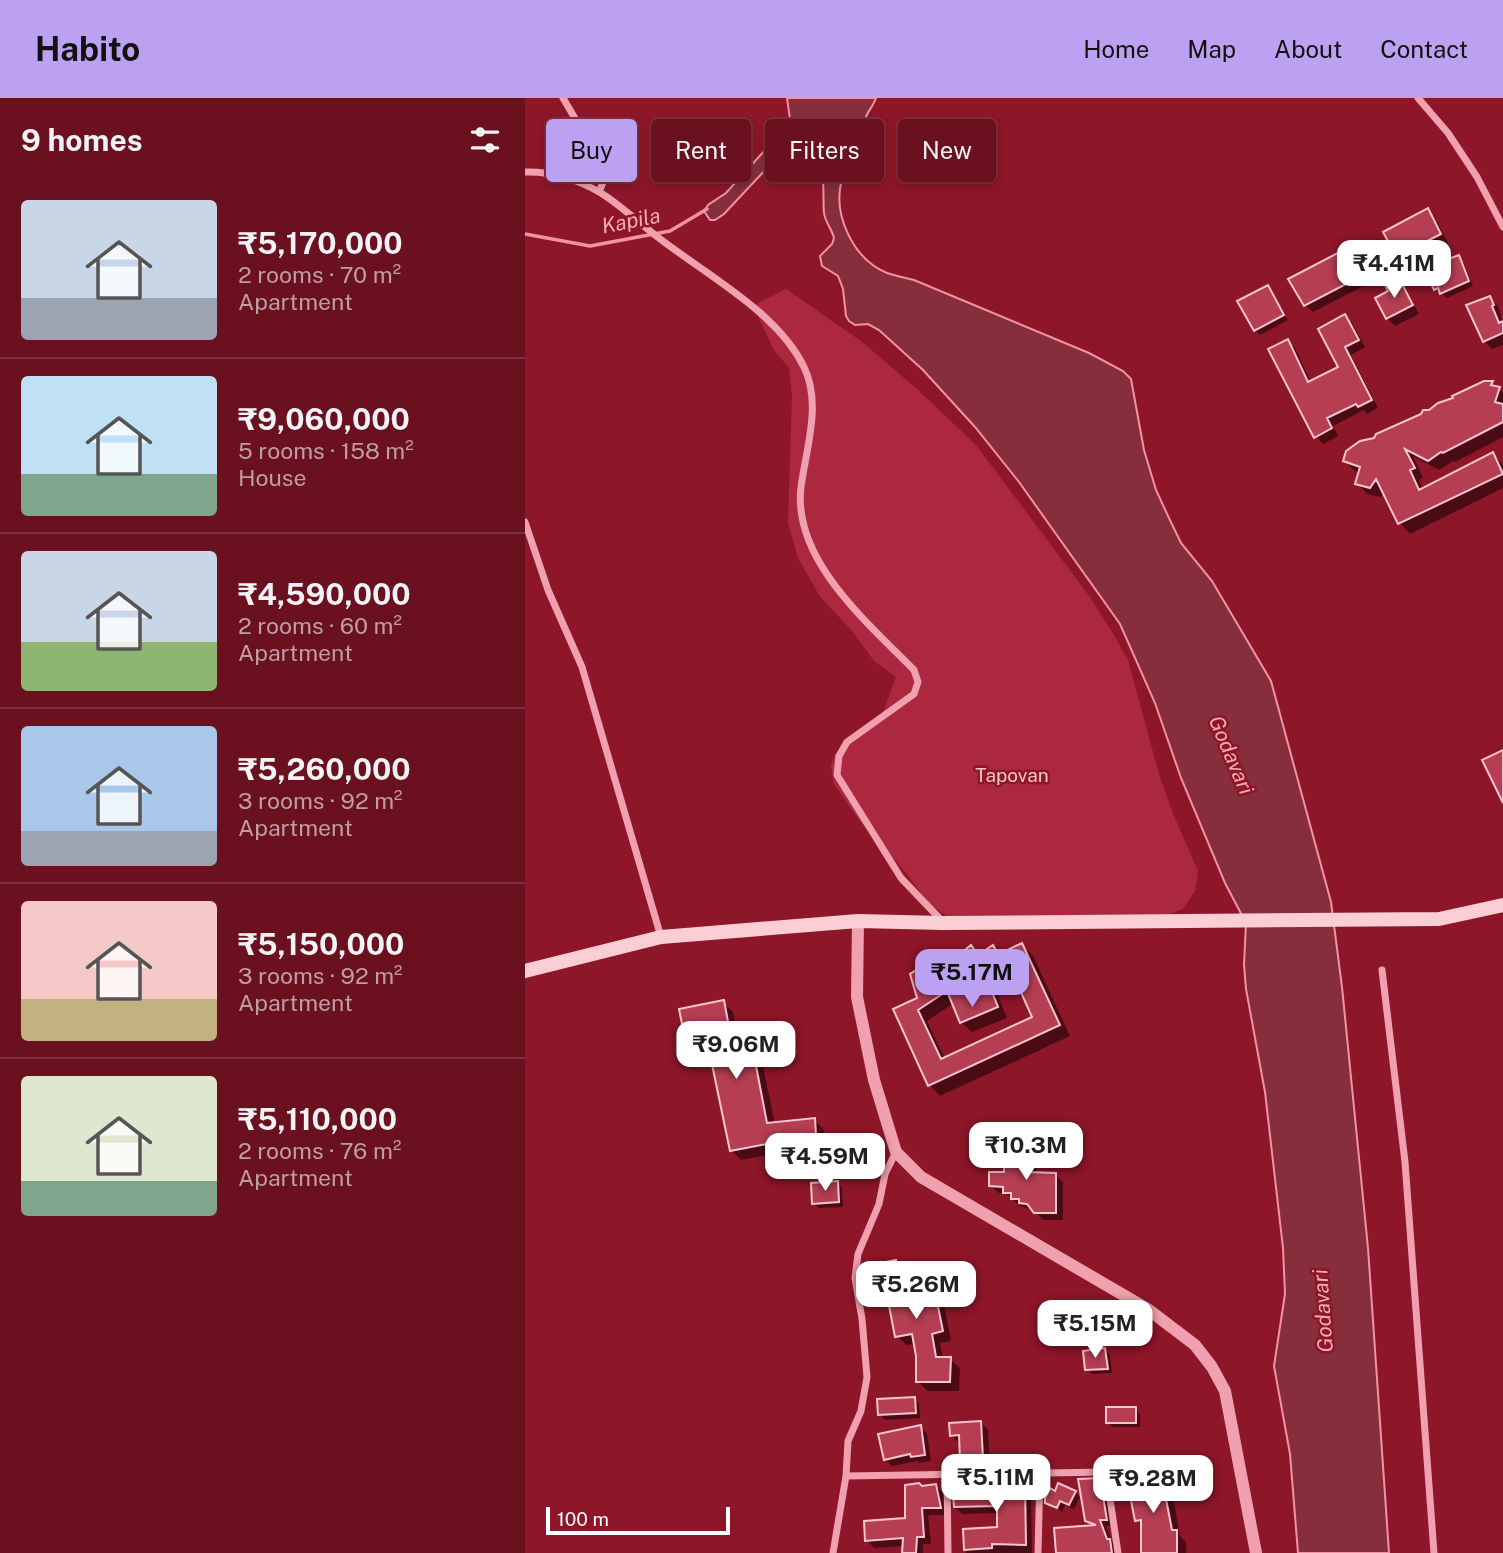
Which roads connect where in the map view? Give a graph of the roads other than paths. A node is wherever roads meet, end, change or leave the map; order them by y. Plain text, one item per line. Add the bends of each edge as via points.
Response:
1 (563, 98) edge
2 (1418, 98) edge
3 (525, 172) edge
4 (599, 192) junction
5 (1503, 227) edge
6 (525, 522) edge
7 (1503, 905) edge
8 (858, 921) junction
9 (943, 923) junction
10 (661, 937) junction
11 (1382, 970) dead end
12 (525, 971) edge
13 (896, 1152) junction
14 (1040, 1473) junction
15 (947, 1474) junction
16 (846, 1476) junction
17 (833, 1553) edge
18 (948, 1553) edge
19 (1038, 1553) edge
20 (1118, 1553) edge
21 (1256, 1553) edge
22 (1434, 1553) edge

1 - 4 street via 607,173
2 - 5 street via 1477,177
3 - 4 street via 566,178
4 - 9 street via 760,313 805,369 812,421 800,491 813,552 841,594 914,670 918,682 914,694 847,743 839,756 837,775 901,878
6 - 10 street via 582,667
7 - 9 main road via 1439,919
8 - 9 main road
8 - 10 main road
8 - 13 street via 857,997 874,1080
10 - 12 main road
11 - 22 street via 1405,1162
13 - 16 street via 858,1254 855,1279 867,1377 861,1411 848,1441
13 - 21 street via 921,1177 1149,1310 1195,1345 1225,1391
14 - 15 street
14 - 19 street
14 - 20 street via 1106,1472
15 - 16 street
15 - 18 street
16 - 17 street

